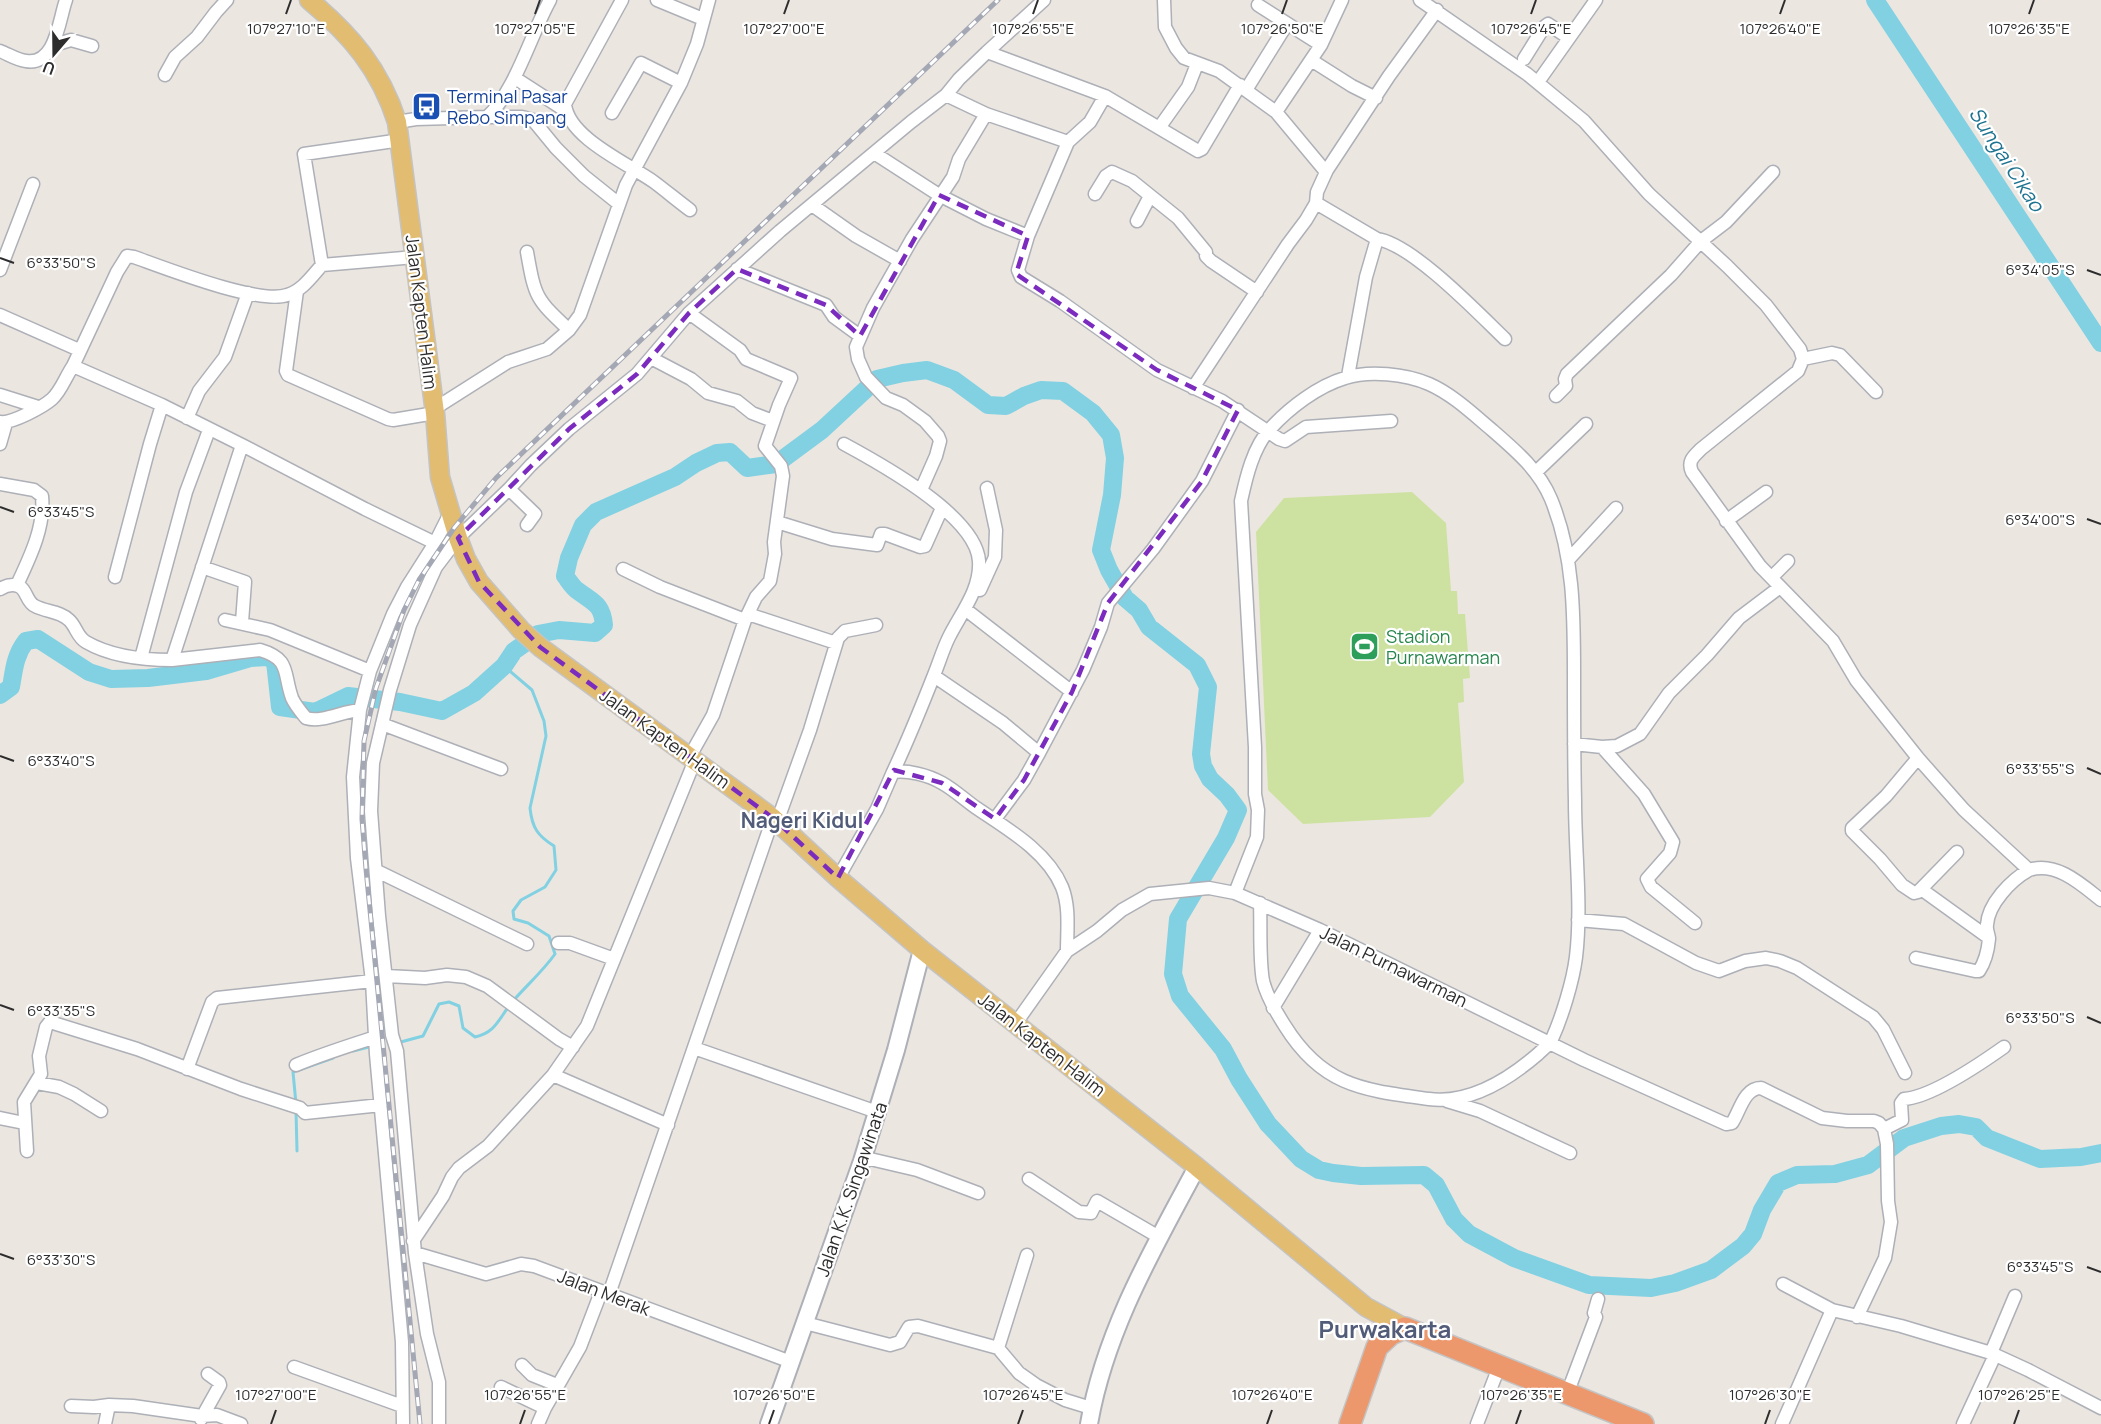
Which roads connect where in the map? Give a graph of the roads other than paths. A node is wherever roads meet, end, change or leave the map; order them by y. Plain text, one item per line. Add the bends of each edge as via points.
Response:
1 (66, 0) edge
2 (227, 0) edge
3 (309, 0) edge
4 (550, 0) edge
5 (622, 0) edge
6 (657, 0) edge
7 (709, 0) edge
8 (1044, 0) edge
9 (1164, 0) edge
10 (1342, 0) edge
11 (1420, 0) edge
12 (1596, 0) edge
13 (1258, 5) dead end
14 (1437, 10) junction
15 (703, 19) junction
16 (1287, 24) junction
17 (1569, 38) junction
18 (54, 45) junction
19 (1321, 45) junction
20 (92, 46) dead end
21 (0, 51) edge
22 (987, 52) junction
23 (1524, 59) dead end
24 (1311, 60) junction
25 (1197, 64) junction
26 (165, 75) dead end
27 (515, 78) junction
28 (1538, 82) junction
29 (681, 83) junction
30 (1243, 88) junction
31 (946, 95) junction
32 (1105, 96) junction
33 (1376, 98) junction
34 (566, 111) junction
35 (1276, 112) junction
36 (612, 113) dead end
37 (986, 114) junction
38 (487, 117) junction
39 (397, 122) junction
40 (1159, 128) junction
41 (400, 140) junction
42 (1068, 142) junction
43 (874, 153) junction
44 (633, 170) junction
45 (1326, 172) junction
46 (1773, 172) dead end
47 (33, 184) dead end
48 (1095, 194) dead end
49 (939, 195) junction
50 (1150, 196) junction
51 (1316, 203) junction
52 (619, 204) junction
53 (812, 205) junction
54 (690, 210) dead end
55 (1137, 221) dead end
56 (1029, 236) junction
57 (1377, 239) junction
58 (1701, 241) junction
59 (527, 252) dead end
60 (415, 257) junction
61 (900, 261) junction
62 (322, 265) junction
63 (737, 269) junction
64 (0, 270) edge
65 (297, 291) junction
66 (1257, 292) junction
67 (248, 293) junction
68 (689, 313) junction
69 (0, 315) edge
70 (569, 330) junction
71 (860, 336) junction
72 (1505, 339) dead end
73 (79, 350) junction
74 (651, 358) junction
75 (1803, 359) junction
76 (73, 366) junction
77 (1348, 376) junction
78 (1193, 388) junction
79 (1876, 392) dead end
80 (0, 395) edge
81 (1556, 396) dead end
82 (162, 405) junction
83 (38, 407) junction
84 (1238, 410) junction
85 (435, 411) junction
86 (187, 418) junction
87 (773, 421) junction
88 (1391, 421) dead end
89 (3, 422) edge
90 (1586, 424) dead end
91 (209, 430) junction
92 (1268, 430) junction
93 (0, 444) edge
94 (844, 444) dead end
95 (242, 445) junction
96 (1536, 472) junction
97 (0, 484) edge
98 (987, 488) dead end
99 (509, 489) junction
100 (921, 490) junction
101 (1766, 492) dead end
102 (942, 508) junction
103 (1616, 508) dead end
104 (450, 513) junction
105 (1726, 521) junction
106 (777, 522) junction
107 (528, 525) dead end
108 (458, 538) junction
109 (435, 543) junction
110 (1569, 559) junction
111 (1788, 561) dead end
112 (202, 567) junction
113 (623, 569) dead end
114 (115, 577) dead end
115 (1776, 582) junction
116 (17, 585) junction
117 (0, 589) edge
118 (967, 611) junction
119 (747, 617) junction
120 (225, 620) dead end
121 (242, 622) junction
122 (876, 625) dead end
123 (836, 643) junction
124 (141, 658) junction
125 (172, 660) junction
126 (370, 671) junction
127 (934, 676) junction
128 (1072, 692) junction
129 (360, 706) junction
130 (382, 724) junction
131 (1574, 744) junction
132 (1602, 747) junction
133 (1039, 753) junction
134 (693, 758) junction
135 (1918, 758) junction
136 (501, 769) dead end
137 (893, 772) junction
138 (995, 819) junction
139 (775, 820) junction
140 (1958, 852) dead end
141 (2029, 870) junction
142 (377, 871) junction
143 (838, 878) junction
144 (1921, 889) junction
145 (1235, 893) junction
146 (2101, 900) edge
147 (1260, 903) junction
148 (1578, 921) junction
149 (1695, 923) dead end
150 (1320, 930) junction
151 (1989, 938) junction
152 (558, 943) dead end
153 (527, 944) dead end
154 (922, 950) junction
155 (1067, 951) junction
156 (1916, 958) dead end
157 (614, 959) junction
158 (386, 976) junction
159 (372, 981) junction
160 (1273, 1008) junction
161 (1016, 1023) junction
162 (1551, 1043) junction
163 (376, 1044) junction
164 (573, 1047) junction
165 (2004, 1047) dead end
166 (694, 1048) junction
167 (296, 1065) dead end
168 (188, 1069) junction
169 (1905, 1073) dead end
170 (553, 1075) junction
171 (37, 1083) junction
172 (1442, 1100) junction
173 (381, 1105) junction
174 (101, 1111) dead end
175 (876, 1112) junction
176 (0, 1118) edge
177 (24, 1123) junction
178 (668, 1125) junction
179 (1884, 1129) junction
180 (27, 1151) dead end
181 (1570, 1153) dead end
182 (862, 1161) junction
183 (1197, 1167) junction
184 (1029, 1179) dead end
185 (978, 1193) dead end
186 (1159, 1237) junction
187 (414, 1247) junction
188 (1027, 1255) dead end
189 (1783, 1284) dead end
190 (605, 1293) junction
191 (2015, 1296) dead end
192 (1598, 1299) dead end
193 (1366, 1307) junction
194 (1832, 1310) junction
195 (1857, 1317) junction
196 (805, 1323) junction
197 (1405, 1328) junction
198 (1377, 1347) junction
199 (998, 1348) junction
200 (1993, 1354) junction
201 (791, 1362) junction
202 (522, 1365) dead end
203 (294, 1367) dead end
204 (1499, 1367) junction
205 (208, 1374) dead end
206 (557, 1385) junction
207 (501, 1387) dead end
208 (1567, 1394) junction
209 (109, 1405) junction
210 (70, 1406) dead end
211 (402, 1406) junction
212 (545, 1408) junction
213 (2101, 1408) edge
214 (1090, 1416) edge
215 (200, 1420) edge
216 (105, 1424) edge
217 (241, 1424) edge
218 (403, 1424) edge
219 (439, 1424) edge
220 (538, 1424) edge
221 (769, 1424) edge
222 (1350, 1424) edge
223 (1477, 1424) edge
224 (1643, 1424) edge
225 (1782, 1424) edge
226 (1963, 1424) edge

1 - 18 street
2 - 26 street via 175,57
3 - 39 main road, Jalan Kapten Halim via 365,56 389,97
4 - 27 street
5 - 34 street via 565,104
6 - 15 street
7 - 15 street
8 - 22 street
9 - 25 street via 1163,20 1169,36 1184,58
10 - 19 street
11 - 14 street
12 - 17 street
13 - 16 street
14 - 28 street
14 - 33 street
15 - 29 street
16 - 19 street
16 - 30 street
17 - 23 street via 1548,24
17 - 28 street
18 - 20 street via 71,40
18 - 21 street via 30,62
19 - 24 street
22 - 31 street
22 - 32 street
24 - 33 street
24 - 35 street
25 - 30 street via 1211,67
25 - 40 street via 1188,87
27 - 34 street
27 - 38 street
28 - 58 street via 1584,121 1649,194
29 - 36 street via 641,63
29 - 44 street
30 - 35 street
30 - 40 street via 1198,152
31 - 37 street
31 - 43 street
32 - 40 street
32 - 42 street via 1090,122
33 - 45 street
34 - 44 street via 599,149
35 - 45 street
37 - 42 street
37 - 49 street via 959,159 953,177
38 - 39 street
38 - 52 street via 533,120 584,176
39 - 41 main road, Jalan Kapten Halim
41 - 60 main road, Jalan Kapten Halim
41 - 62 street via 304,154
42 - 56 street
43 - 49 street
43 - 53 street
44 - 52 street
44 - 54 street
45 - 51 street
46 - 58 street via 1726,222
47 - 64 street
48 - 50 street via 1112,172 1132,181
49 - 56 street
49 - 61 street
50 - 55 street
50 - 66 street via 1195,236 1211,261
51 - 57 street
51 - 66 street
52 - 70 street via 580,315
53 - 61 street
53 - 63 street
56 - 78 street via 1018,270 1021,277 1157,370
57 - 72 street via 1388,240 1414,257
57 - 77 street
58 - 75 street via 1766,305 1800,349
58 - 81 street via 1567,374 1566,386
59 - 70 street via 540,302
60 - 62 street
60 - 85 main road, Jalan Kapten Halim
61 - 71 street
62 - 65 street
63 - 68 street
63 - 71 street via 826,305 834,317
65 - 67 street via 272,297
65 - 85 street via 288,375 388,419
66 - 78 street
67 - 73 street via 127,256
67 - 86 street via 225,357 199,391
68 - 74 street
68 - 87 street via 740,350 746,359 791,378
69 - 73 street
70 - 85 street via 547,348 508,362
71 - 100 street via 856,347 866,377 886,398 926,421 940,441
73 - 76 street
74 - 87 street via 691,379 708,393 737,401 752,413
74 - 99 street via 627,383 569,429
75 - 79 street via 1840,355
75 - 105 street via 1798,371 1690,461 1692,472
76 - 82 street
76 - 83 street via 52,399
77 - 92 street via 1309,396
77 - 96 street via 1389,375 1432,386 1467,409
78 - 84 street
80 - 83 street
82 - 86 street
82 - 114 street
83 - 89 street
84 - 92 street
84 - 128 street via 1202,481 1108,603
85 - 104 main road, Jalan Kapten Halim via 440,477
86 - 91 street
87 - 106 street via 765,446 781,466 783,476
88 - 92 street via 1306,427 1285,441
89 - 93 street
90 - 96 street
91 - 95 street
91 - 124 street via 186,492
92 - 145 street via 1248,469 1241,501 1258,810 1257,837
94 - 100 street
95 - 109 street
95 - 112 street
96 - 110 street via 1551,498
97 - 116 street via 34,490 42,496 41,523
98 - 118 street via 996,530 995,557
99 - 107 street via 535,514
99 - 108 street
100 - 102 street
101 - 105 street
102 - 106 street via 925,546 920,547 885,534 881,534 877,545 832,539
102 - 118 street via 964,529 979,560 978,578
103 - 110 street
104 - 108 main road, Jalan Kapten Halim
104 - 109 street
105 - 115 street
106 - 119 street via 770,581 756,597
108 - 130 street via 436,567 410,625
108 - 134 main road, Jalan Kapten Halim via 479,582 521,630
109 - 126 street via 393,614
110 - 131 street
111 - 115 street
112 - 121 street via 245,582
112 - 125 street
113 - 119 street via 660,587
115 - 132 street via 1669,693 1640,734 1622,745
115 - 135 street via 1833,641 1856,680
116 - 117 street
116 - 124 street via 36,607 64,615 81,639
118 - 127 street via 949,637
118 - 128 street
119 - 123 street
119 - 134 street via 713,715
120 - 121 street
121 - 126 street
122 - 123 street via 845,631
123 - 139 street via 810,730
124 - 125 street
125 - 129 street via 260,650 274,654 283,664 293,700 306,718 312,720
126 - 129 street
127 - 133 street
127 - 137 street
128 - 133 street
129 - 159 street via 353,803
130 - 136 street
130 - 142 street via 373,763 371,810
131 - 132 street
131 - 148 street
132 - 149 street via 1644,794 1673,842 1670,853 1647,879 1651,887
133 - 138 street
134 - 139 main road, Jalan Kapten Halim
134 - 157 street
135 - 141 street via 1964,810
135 - 144 street via 1852,829 1902,885 1914,893
137 - 138 street via 913,773 942,783
137 - 143 street
138 - 155 street via 1038,854 1062,886
139 - 143 main road, Jalan Kapten Halim
139 - 166 street
140 - 144 street
141 - 146 street via 2044,867 2059,872
141 - 151 street via 1999,897 1990,912 1986,926
142 - 153 street
142 - 158 street
143 - 154 main road, Jalan Kapten Halim
144 - 151 street
145 - 147 street, Jalan Purnawarman
145 - 155 street, Jalan Purnawarman via 1209,888 1150,894
147 - 150 street, Jalan Purnawarman
147 - 160 street via 1263,982
148 - 162 street via 1574,966
148 - 169 street via 1624,924 1696,963 1719,970 1766,958 1797,968 1873,1017
150 - 160 street
150 - 162 street, Jalan Purnawarman
151 - 156 street via 1979,970
152 - 157 street via 570,943
154 - 161 main road, Jalan Kapten Halim
154 - 175 street, Jalan K.K. Singawinata via 897,1050
155 - 161 street
157 - 164 street via 587,1026
158 - 164 street via 466,977 487,986
158 - 187 street via 397,1051
159 - 163 street
159 - 168 street via 216,998
160 - 172 street via 1304,1053 1335,1076 1376,1092
161 - 183 main road, Jalan Kapten Halim
162 - 172 street via 1499,1082
162 - 179 street, Jalan Purnawarman via 1726,1125 1732,1123 1751,1090 1761,1088 1822,1118 1874,1121
163 - 167 street via 326,1053
163 - 173 street
164 - 170 street
165 - 179 street via 1974,1068 1912,1099 1904,1099 1902,1120
166 - 175 street
166 - 178 street
168 - 171 street via 51,1022 46,1027 39,1056 42,1074
168 - 173 street via 300,1108 304,1113
170 - 178 street
170 - 187 street via 488,1146 459,1168
171 - 174 street via 58,1087
171 - 177 street via 24,1102
172 - 181 street via 1480,1111
173 - 211 street via 402,1342
175 - 182 street, Jalan K.K. Singawinata
176 - 177 street
177 - 180 street
178 - 190 street
179 - 195 street via 1891,1222 1884,1258
182 - 185 street via 870,1159 917,1170
182 - 196 street, Jalan K.K. Singawinata
183 - 186 street
183 - 193 main road, Jalan Kapten Halim
184 - 186 street via 1079,1212 1091,1214 1097,1201
186 - 214 street via 1120,1318
187 - 190 street, Jalan Merak via 486,1274 528,1264
187 - 219 street via 427,1334 439,1382
188 - 199 street
189 - 194 street
190 - 201 street, Jalan Merak
190 - 206 street
191 - 200 street
192 - 208 street via 1596,1317
193 - 197 main road, Jalan Kapten Halim
193 - 198 main road, Jalan Kapten Halim via 1376,1326
194 - 195 street
194 - 225 street
195 - 200 street
196 - 199 street via 890,1345 900,1342 909,1327 918,1326
196 - 201 street, Jalan K.K. Singawinata
197 - 198 highway
197 - 204 highway
198 - 222 highway
199 - 214 street via 1019,1373
200 - 213 street
200 - 226 street
201 - 221 street, Jalan K.K. Singawinata
202 - 206 street via 532,1375
203 - 211 street
204 - 208 highway
204 - 223 street
205 - 215 street via 220,1385
206 - 212 street
207 - 212 street
208 - 224 highway
209 - 210 street
209 - 215 street
209 - 216 street
211 - 218 street
212 - 220 street
215 - 217 street via 217,1415

